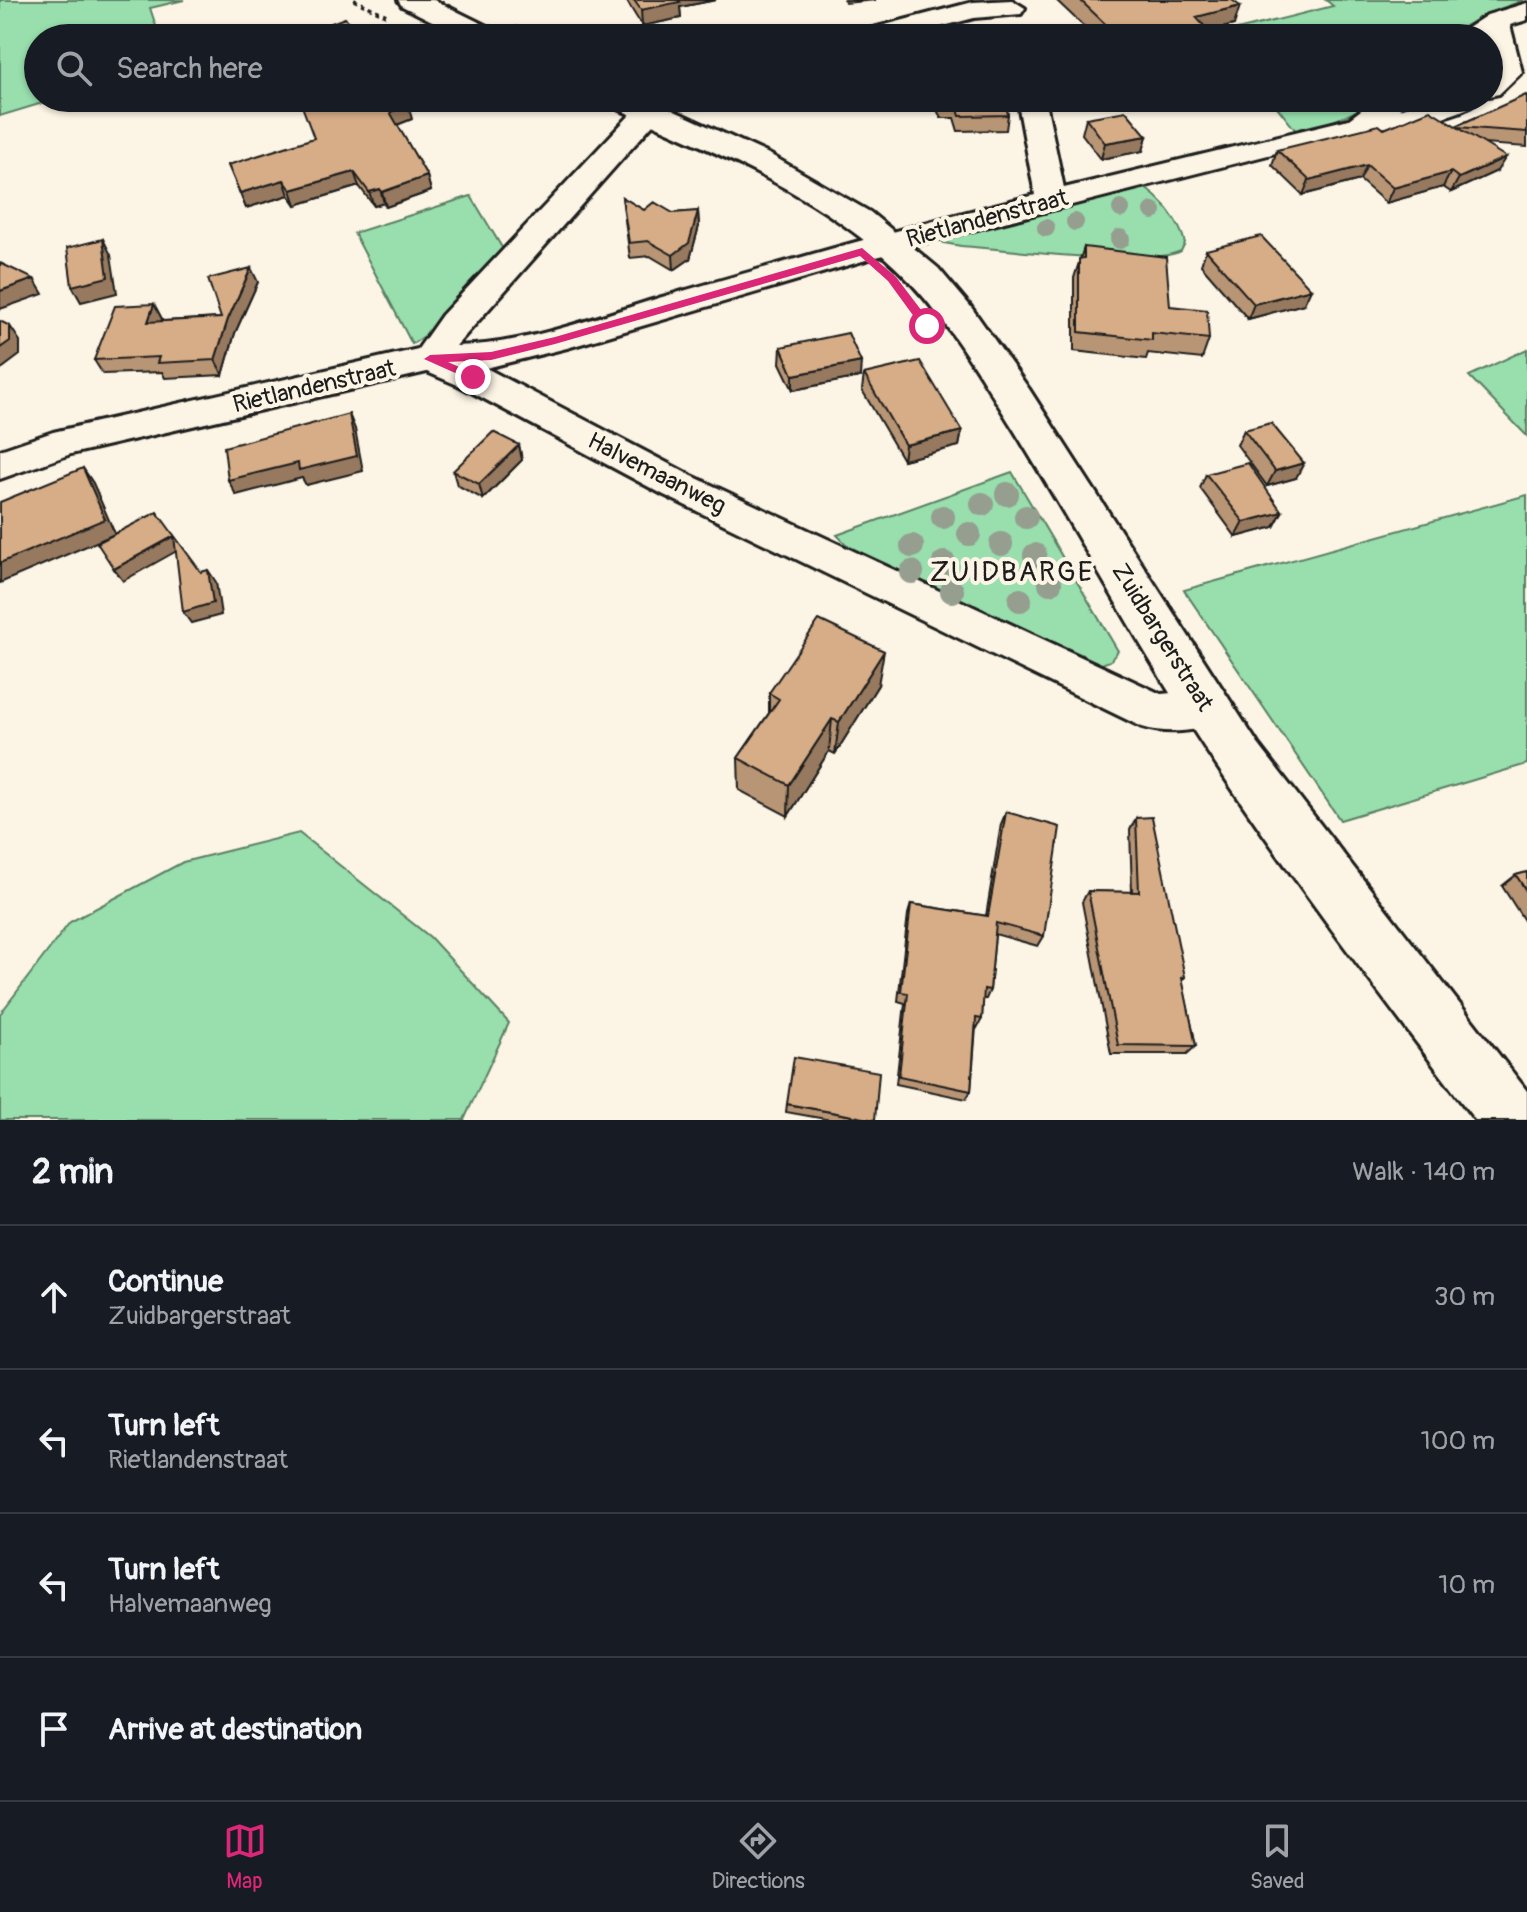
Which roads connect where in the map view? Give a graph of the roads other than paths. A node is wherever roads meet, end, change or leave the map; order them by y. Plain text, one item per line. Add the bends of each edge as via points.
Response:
1 (412, 0) edge
2 (1012, 4) edge
3 (1527, 11) edge
4 (1496, 21) junction
5 (461, 24) edge
6 (920, 24) edge
7 (1016, 24) edge
8 (1491, 24) edge
9 (1497, 24) edge
10 (1503, 51) edge
11 (1503, 76) edge
12 (634, 112) edge
13 (663, 112) edge
14 (1034, 112) edge
15 (1379, 112) edge
16 (1424, 112) edge
17 (1371, 119) junction
18 (1051, 201) junction
19 (890, 243) junction
20 (430, 359) junction
21 (0, 465) edge
22 (1206, 709) junction
23 (1512, 1120) edge

1 - 5 street
2 - 6 street
2 - 7 street
3 - 4 street
4 - 8 street
4 - 9 street
10 - 11 street via 1508,72
12 - 20 street via 454,323
13 - 19 street, Zuidbargerstraat via 815,190
14 - 18 street
15 - 17 street, Rietlandenstraat
16 - 17 street, Rietlandenstraat
17 - 18 street, Rietlandenstraat
18 - 19 street, Rietlandenstraat
19 - 20 street, Rietlandenstraat via 555,340 491,356
19 - 22 street, Zuidbargerstraat via 971,332
20 - 21 street, Rietlandenstraat via 66,442
20 - 22 street, Halvemaanweg via 677,485 1158,713
22 - 23 street, Zuidbargerstraat via 1346,904

